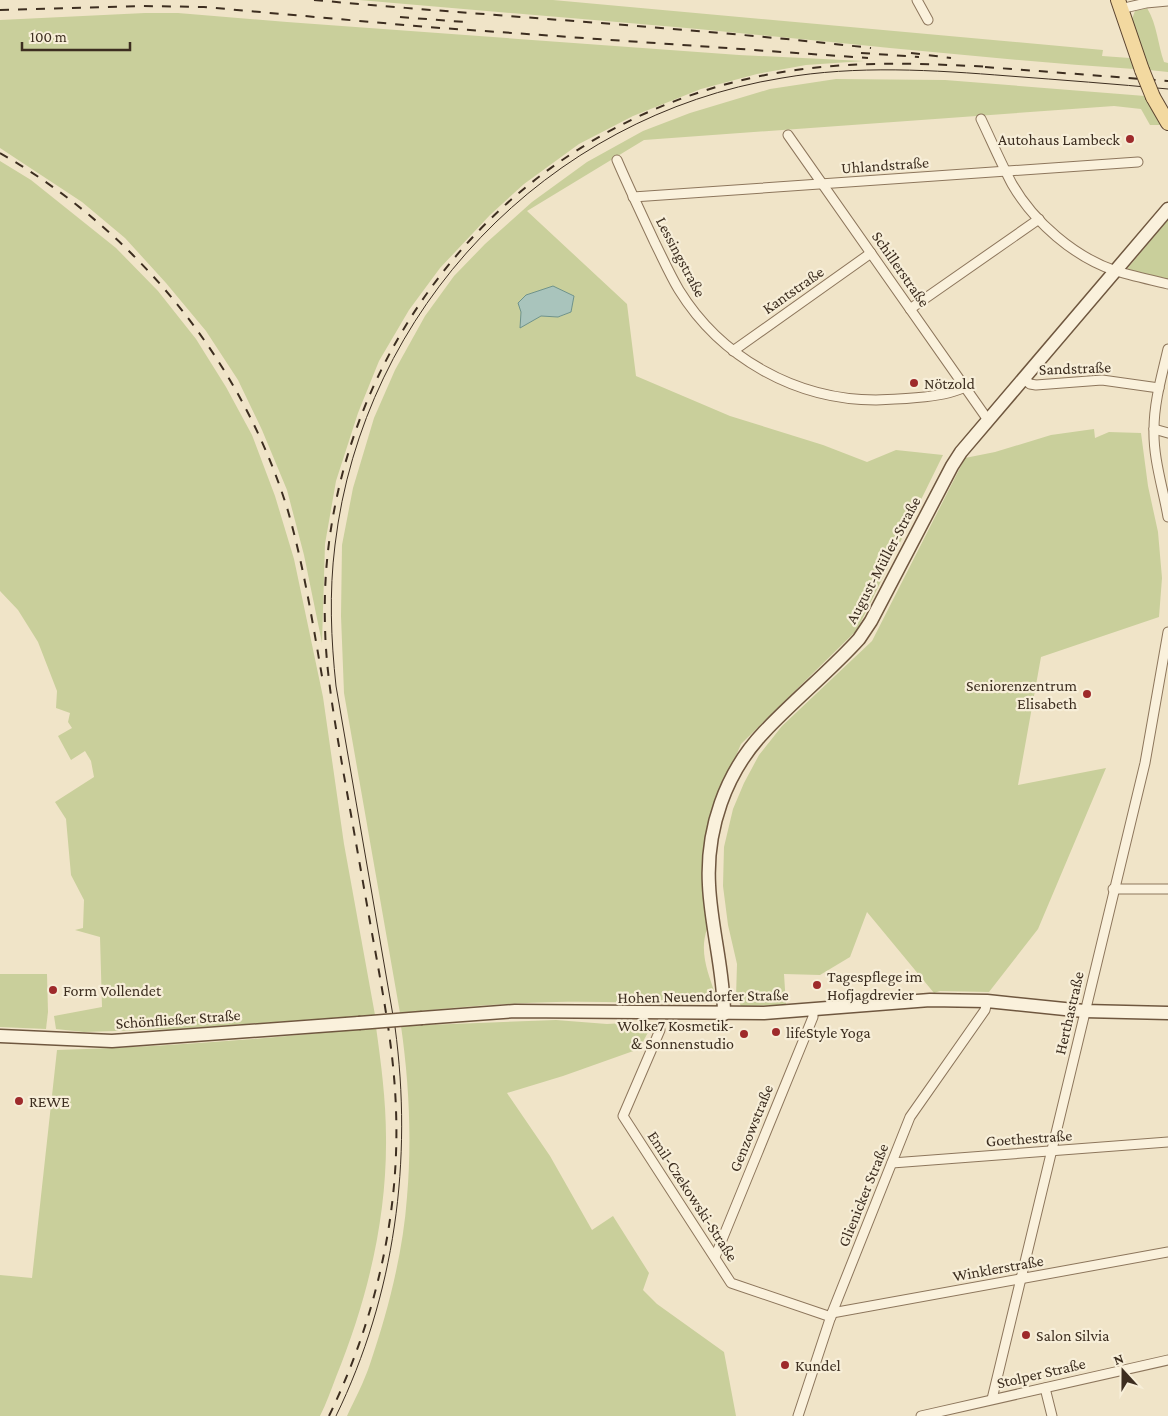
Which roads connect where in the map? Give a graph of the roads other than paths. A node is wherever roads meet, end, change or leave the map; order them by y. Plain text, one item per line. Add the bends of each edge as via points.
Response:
1 (917, 0) edge
2 (1168, 1) edge
3 (1119, 4) edge
4 (928, 20) dead end
5 (981, 118) dead end
6 (1168, 124) edge
7 (788, 135) dead end
8 (617, 160) dead end
9 (1138, 162) dead end
10 (1006, 172) junction
11 (823, 184) junction
12 (633, 197) junction
13 (1168, 209) edge
14 (1039, 220) junction
15 (871, 253) junction
16 (1116, 270) junction
17 (1168, 284) edge
18 (910, 309) junction
19 (1168, 349) edge
20 (732, 351) junction
21 (1023, 378) junction
22 (965, 387) junction
23 (1160, 388) junction
24 (988, 420) junction
25 (1154, 429) junction
26 (1168, 433) edge
27 (1168, 517) edge
28 (1168, 632) edge
29 (1114, 888) junction
30 (1168, 888) edge
31 (987, 1001) junction
32 (813, 1010) junction
33 (1084, 1011) junction
34 (1168, 1013) edge
35 (724, 1014) junction
36 (359, 1023) joint
37 (660, 1030) dead end
38 (0, 1036) edge
39 (1168, 1142) edge
40 (1051, 1151) junction
41 (892, 1163) junction
42 (1168, 1252) edge
43 (714, 1257) junction
44 (1021, 1279) junction
45 (832, 1315) junction
46 (1168, 1360) edge
47 (1045, 1388) junction
48 (992, 1399) junction
49 (798, 1416) edge
50 (921, 1416) edge
51 (1052, 1416) edge

1 - 4 street
2 - 3 street
3 - 6 main road, bridge via 1153,97
5 - 10 street
7 - 11 street, Schillerstraße
8 - 12 street, Lessingstraße
9 - 10 street, Uhlandstraße
10 - 11 street, Uhlandstraße
10 - 14 street via 1018,194
11 - 12 street, Uhlandstraße
11 - 15 street, Schillerstraße
12 - 20 street, Lessingstraße via 679,291 699,319
13 - 16 main road, August-Müller-Straße
14 - 16 street via 1068,245
14 - 18 street
15 - 18 street, Schillerstraße
15 - 20 street, Kantstraße
16 - 17 street
16 - 21 main road, August-Müller-Straße
18 - 22 street, Schillerstraße
19 - 23 street
20 - 22 street, Lessingstraße via 779,379 836,397 865,400 897,398 949,393
21 - 23 street, Sandstraße via 1036,385 1102,380
21 - 24 main road, August-Müller-Straße
22 - 24 street, Schillerstraße
23 - 25 street
24 - 35 main road, August-Müller-Straße via 952,466 865,631 763,733 728,786 715,822 709,864 711,912
25 - 26 street
25 - 27 street
28 - 29 street, Herthastraße via 1145,763
29 - 30 street
29 - 33 street, Herthastraße
31 - 32 main road, Hohen Neuendorfer Straße via 930,1000
31 - 33 main road, Hohen Neuendorfer Straße
31 - 41 street, Glienicker Straße via 985,1010 913,1112
32 - 35 main road, Hohen Neuendorfer Straße
32 - 43 street, Genzowstraße via 813,1017
33 - 34 main road, Hohen Neuendorfer Straße
33 - 40 street, Herthastraße
35 - 36 main road, Hohen Neuendorfer Straße, bridge via 522,1011
36 - 38 main road, Schönfließer Straße via 112,1041
37 - 43 street, Emil-Czekowski-Straße via 623,1116
39 - 40 street, Goethestraße
40 - 41 street, Goethestraße
40 - 44 street, Herthastraße
41 - 45 street, Glienicker Straße
42 - 44 street, Winklerstraße
43 - 45 street, Emil-Czekowski-Straße via 732,1284
44 - 45 street, Winklerstraße
44 - 48 street, Herthastraße
45 - 49 street, Glienicker Straße
46 - 47 street, Stolper Straße
47 - 48 street, Stolper Straße
47 - 51 street
48 - 50 street, Stolper Straße

